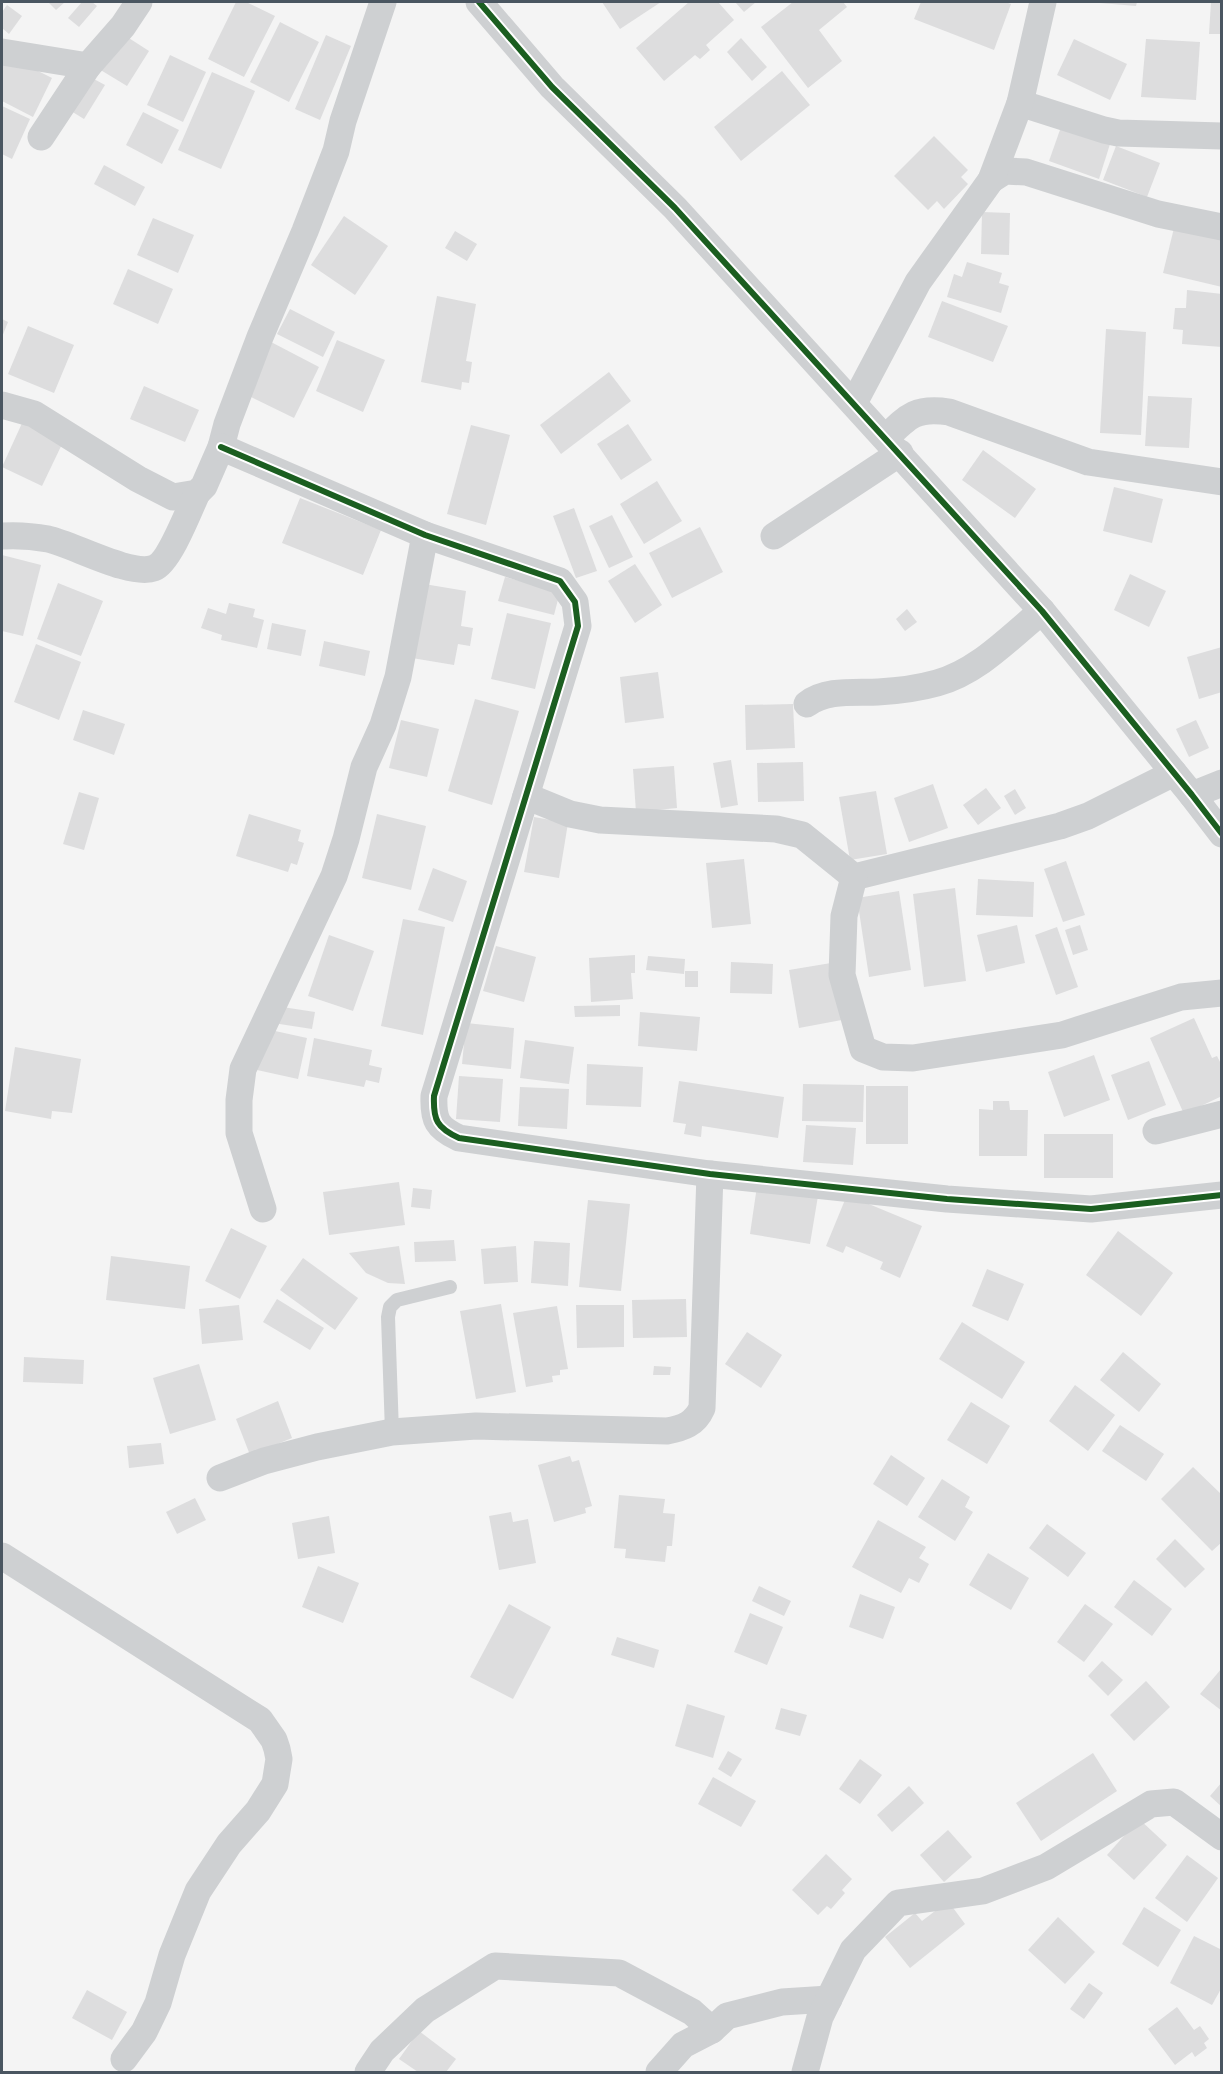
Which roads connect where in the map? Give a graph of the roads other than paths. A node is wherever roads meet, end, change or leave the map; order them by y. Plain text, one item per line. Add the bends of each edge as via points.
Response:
1 (139, 2) edge
2 (383, 2) edge
3 (479, 2) edge
4 (1043, 2) edge
5 (2, 52) edge
6 (88, 66) junction
7 (1020, 103) junction
8 (1221, 136) edge
9 (41, 137) dead end
10 (991, 180) junction
11 (1221, 226) edge
12 (854, 403) junction
13 (2, 405) edge
14 (893, 446) junction
15 (221, 447) junction
16 (1221, 482) edge
17 (197, 493) junction
18 (425, 535) junction
19 (2, 536) edge
20 (774, 536) dead end
21 (1042, 611) junction
22 (807, 704) dead end
23 (1174, 773) junction
24 (1221, 783) edge
25 (1192, 795) junction
26 (526, 796) junction
27 (1221, 834) edge
28 (854, 878) junction
29 (1221, 993) edge
30 (1221, 1114) edge
31 (1156, 1131) dead end
32 (710, 1174) junction
33 (1221, 1195) edge
34 (263, 1209) dead end
35 (450, 1287) dead end
36 (392, 1432) junction
37 (220, 1478) dead end
38 (2, 1556) edge
39 (1221, 1837) edge
40 (829, 1999) junction
41 (712, 2030) junction
42 (124, 2059) dead end
43 (368, 2073) edge
44 (659, 2073) edge
45 (805, 2073) edge

1 - 6 street
2 - 15 street via 336,151 260,338
3 - 12 street via 552,87 675,208
4 - 7 street
5 - 6 street
6 - 9 street
7 - 8 street via 1118,133
7 - 10 street
10 - 11 street via 1005,171 1026,172 1158,214
10 - 12 street via 918,282
12 - 14 street
13 - 17 street via 34,414 173,497
14 - 16 street via 908,416 932,409 1088,462
14 - 20 street via 842,493
14 - 21 street
15 - 17 street
15 - 18 street
17 - 19 street via 172,547 154,568 133,568 49,539
18 - 26 street via 560,581 575,602 578,626
18 - 34 street via 398,677 364,767 346,839 333,876 243,1070 239,1133
21 - 22 street via 966,672 936,683 881,692 828,694
21 - 23 street
23 - 25 street
23 - 28 street via 1088,816
24 - 25 street
25 - 27 street
26 - 28 street via 570,814 600,820 776,829 802,835
26 - 32 street via 434,1096 433,1115 443,1131 459,1138
28 - 29 street via 844,916 842,975 863,1049 883,1057 913,1058 1062,1035 1181,997
30 - 31 street
32 - 33 street via 1091,1209
32 - 36 street via 702,1408 698,1419 667,1431 476,1426
35 - 36 lane via 397,1300 390,1307
36 - 37 street via 264,1461
38 - 42 street via 260,1720 277,1749 275,1784 198,1891 158,2003 144,2032
39 - 40 street via 1174,1802 1151,1804 1046,1867 983,1892 898,1903 853,1950
40 - 41 street via 782,2002 728,2016
40 - 45 street via 820,2017
41 - 43 street via 692,2012 619,1973 495,1966 425,2010 382,2051
41 - 44 street via 684,2044

